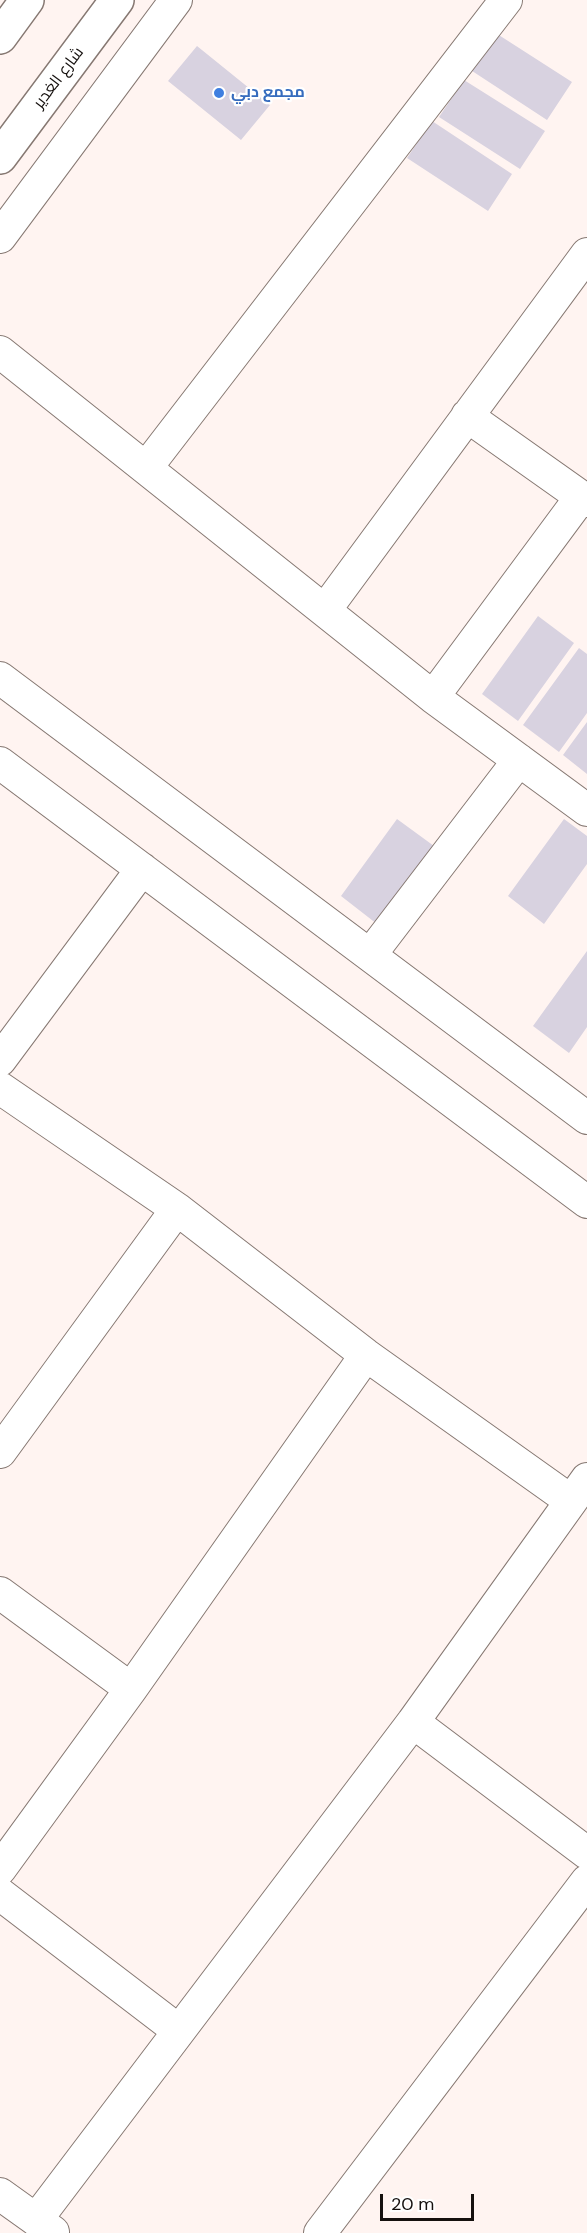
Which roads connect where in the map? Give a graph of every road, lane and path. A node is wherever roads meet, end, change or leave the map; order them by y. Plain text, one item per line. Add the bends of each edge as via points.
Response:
1 (27, 0) edge
2 (117, 0) edge
3 (176, 0) edge
4 (506, 0) edge
5 (0, 37) edge
6 (0, 157) edge
7 (0, 237) edge
8 (587, 254) edge
9 (0, 352) edge
10 (467, 416) junction
11 (146, 468) junction
12 (584, 499) edge
13 (325, 610) junction
14 (0, 678) edge
15 (433, 696) junction
16 (519, 760) junction
17 (0, 763) edge
18 (587, 810) edge
19 (142, 869) junction
20 (370, 955) junction
21 (0, 1060) edge
22 (0, 1088) edge
23 (587, 1118) edge
24 (587, 1202) edge
25 (177, 1209) junction
26 (366, 1355) junction
27 (0, 1452) edge
28 (579, 1490) edge
29 (0, 1593) edge
30 (131, 1689) junction
31 (413, 1722) junction
32 (587, 1853) edge
33 (0, 1869) edge
34 (587, 1881) edge
35 (0, 1894) edge
36 (179, 2031) junction
37 (0, 2194) edge
38 (45, 2227) edge
39 (320, 2233) edge

1 - 5 street
2 - 6 street, شارع الغدير
3 - 7 street
4 - 11 street
8 - 10 street
9 - 11 street
10 - 12 street
10 - 13 street
11 - 13 street
12 - 15 street
13 - 15 street
14 - 20 street
15 - 16 street
16 - 18 street
16 - 20 street
17 - 19 street
19 - 21 street
19 - 24 street
20 - 23 street
22 - 25 street
25 - 26 street
25 - 27 street
26 - 28 street
26 - 30 street
28 - 31 street
29 - 30 street
30 - 33 street
31 - 32 street
31 - 36 street
34 - 39 street
35 - 36 street
36 - 38 street
37 - 38 street

